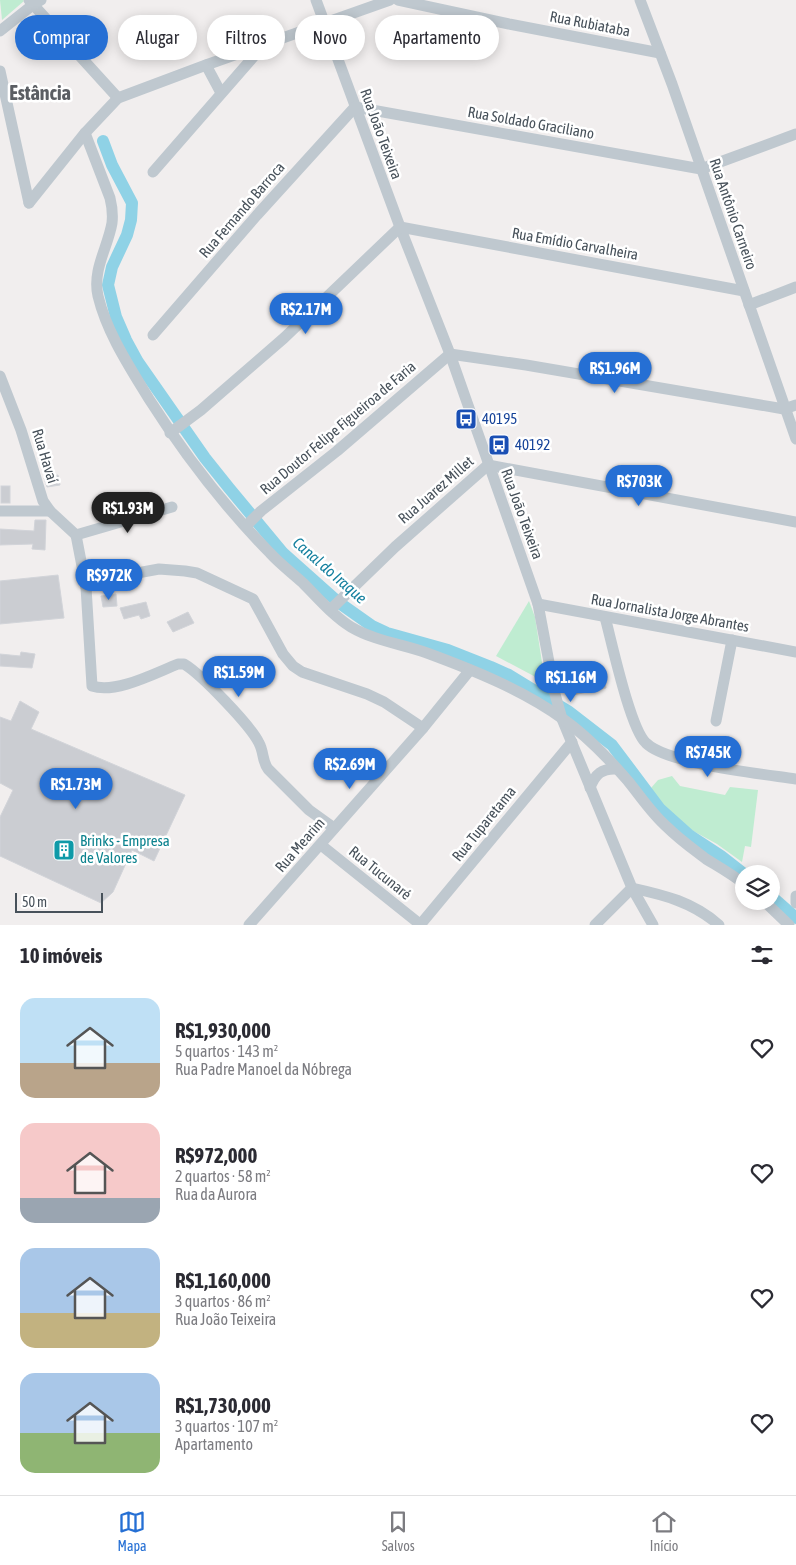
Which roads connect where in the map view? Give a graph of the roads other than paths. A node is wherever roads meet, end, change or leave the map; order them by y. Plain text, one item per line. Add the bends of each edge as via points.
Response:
1 (316, 0) edge
2 (390, 0) edge
3 (398, 0) edge
4 (640, 0) edge
5 (35, 1) edge
6 (322, 15) edge
7 (348, 15) edge
8 (0, 32) edge
9 (660, 53) junction
10 (221, 60) edge
11 (250, 60) edge
12 (338, 60) edge
13 (206, 65) junction
14 (0, 71) edge
15 (221, 93) junction
16 (118, 98) junction
17 (355, 107) junction
18 (85, 133) junction
19 (796, 134) edge
20 (701, 169) junction
21 (153, 172) dead end
22 (400, 227) junction
23 (796, 287) edge
24 (744, 291) junction
25 (749, 305) junction
26 (153, 335) dead end
27 (450, 354) junction
28 (0, 376) edge
29 (796, 405) edge
30 (784, 409) junction
31 (174, 431) junction
32 (796, 440) edge
33 (488, 465) junction
34 (172, 507) dead end
35 (0, 511) edge
36 (50, 511) junction
37 (796, 522) edge
38 (249, 524) junction
39 (76, 535) junction
40 (86, 587) junction
41 (538, 604) junction
42 (332, 608) junction
43 (605, 617) junction
44 (732, 640) junction
45 (796, 652) edge
46 (470, 670) junction
47 (562, 719) junction
48 (716, 721) dead end
49 (423, 728) junction
50 (572, 742) junction
51 (617, 769) junction
52 (796, 779) edge
53 (590, 788) junction
54 (334, 828) junction
55 (321, 845) junction
56 (735, 878) edge
57 (632, 888) junction
58 (796, 896) edge
59 (796, 902) edge
60 (773, 910) edge
61 (796, 916) edge
62 (248, 925) edge
63 (421, 925) edge
64 (596, 925) edge
65 (653, 925) edge
66 (719, 925) edge
67 (789, 925) edge
68 (793, 925) edge

1 - 6 street, Rua João Teixeira
2 - 7 street
3 - 9 street, Rua Rubiataba
4 - 9 street, Rua Antônio Carneiro
5 - 8 street
5 - 16 street
9 - 20 street, Rua Antônio Carneiro
10 - 13 street
11 - 15 street
12 - 17 street, Rua João Teixeira
13 - 15 street
13 - 16 street
14 - 18 street via 29,203
15 - 21 street
16 - 18 street
17 - 20 street, Rua Soldado Graciliano
17 - 22 street, Rua João Teixeira
17 - 26 street, Rua Fernando Barroca
18 - 31 street via 110,198 113,220 97,274 98,295 110,331 128,365
19 - 20 street
20 - 24 street, Rua Antônio Carneiro
22 - 24 street, Rua Emídio Carvalheira
22 - 27 street, Rua João Teixeira
22 - 31 street via 284,338
23 - 25 street
24 - 25 street, Rua Antônio Carneiro
25 - 30 street, Rua Antônio Carneiro
27 - 30 street
27 - 33 street, Rua João Teixeira
27 - 38 street, Rua Doutor Felipe Figueiroa de Faria
28 - 36 street, Rua Havaí via 43,502
29 - 30 street
30 - 32 street, Rua Antônio Carneiro
31 - 38 street via 197,469
33 - 37 street, Rua Juarez Millet
33 - 41 street, Rua João Teixeira
33 - 42 street, Rua Juarez Millet
34 - 39 street
35 - 36 street
36 - 39 street, Rua Havaí
38 - 42 street via 270,554
39 - 40 street
40 - 49 street via 144,572 171,570 197,573 248,596 257,604 283,654 293,666 384,702
40 - 54 street via 92,686 114,687 184,664 248,727 260,745 268,769 309,810
41 - 43 street, Rua Jornalista Jorge Abrantes
41 - 47 street, Rua João Teixeira
42 - 46 street via 350,627
43 - 44 street, Rua Jornalista Jorge Abrantes
43 - 52 street via 626,697 646,744 669,756 707,765
44 - 45 street, Rua Jornalista Jorge Abrantes
44 - 48 street
46 - 47 street
46 - 49 street, Rua Mearim
47 - 50 street, Rua João Teixeira
47 - 51 street
49 - 54 street, Rua Mearim
50 - 53 street, Rua João Teixeira
50 - 63 street, Rua Tuparetama
51 - 53 street via 599,772
51 - 56 street via 667,828
53 - 57 street, Rua João Teixeira
54 - 55 street, Rua Mearim
55 - 62 street, Rua Mearim
55 - 63 street, Rua Tucunaré
57 - 64 street
57 - 65 street, Rua João Teixeira
57 - 66 street via 681,901
58 - 59 street
60 - 67 street
61 - 68 street

